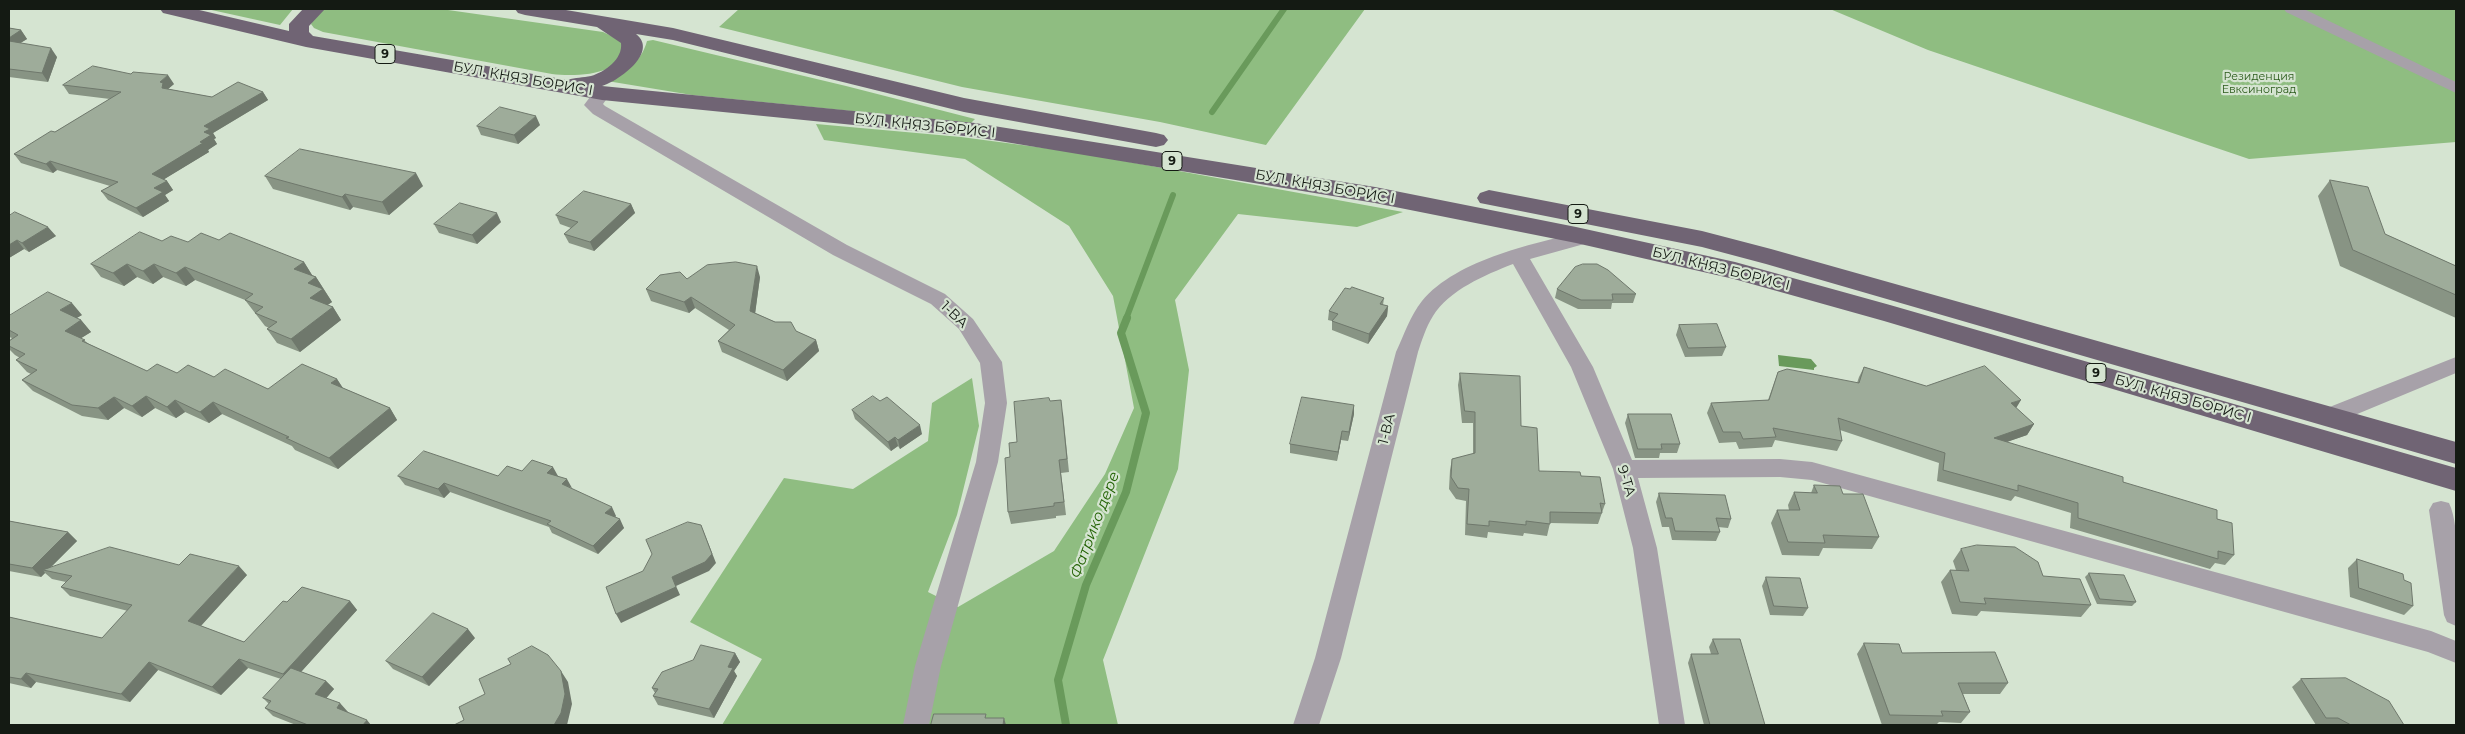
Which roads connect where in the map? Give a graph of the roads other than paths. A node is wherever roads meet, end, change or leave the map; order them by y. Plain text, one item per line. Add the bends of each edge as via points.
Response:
1 (170, 9) edge
2 (315, 9) edge
3 (525, 9) edge
4 (2292, 9) edge
5 (599, 21) junction
6 (306, 41) junction
7 (562, 85) junction
8 (2456, 88) edge
9 (602, 93) junction
10 (1588, 237) junction
11 (1519, 257) junction
12 (2456, 364) edge
13 (2330, 416) junction
14 (2456, 453) edge
15 (1624, 469) junction
16 (2456, 480) edge
17 (2441, 510) dead end
18 (2456, 615) edge
19 (2456, 652) edge
20 (916, 725) edge
21 (1306, 725) edge
22 (1672, 725) edge

1 - 6 highway, БУЛ. КНЯЗ БОРИС I / 9
2 - 6 highway via 299,24 299,33
3 - 5 highway, БУЛ. КНЯЗ БОРИС I / 9
4 - 8 street
5 - 7 highway via 631,40 634,47 630,55 600,80
5 - 13 highway, БУЛ. КНЯЗ БОРИС I / 9 via 673,34 964,105 1574,213 1702,239
6 - 7 highway, БУЛ. КНЯЗ БОРИС I / 9
7 - 9 highway, БУЛ. КНЯЗ БОРИС I / 9
9 - 10 highway, БУЛ. КНЯЗ БОРИС I / 9 via 984,132 1375,195
9 - 20 street, 1-ВА via 593,105 598,110 840,250 938,299 966,324 991,362 996,403 987,462 928,666
10 - 11 street, 1-ВА
10 - 16 highway, БУЛ. КНЯЗ БОРИС I / 9 via 1735,271 1890,314
11 - 15 street, 9-ТА via 1582,367
11 - 21 street, 1-ВА via 1458,282 1431,304 1420,320 1407,352 1328,658
12 - 13 street
13 - 14 highway, БУЛ. КНЯЗ БОРИС I / 9
15 - 19 street via 1780,468 1812,472 2431,642
15 - 22 street, 9-ТА via 1645,548
17 - 18 street

